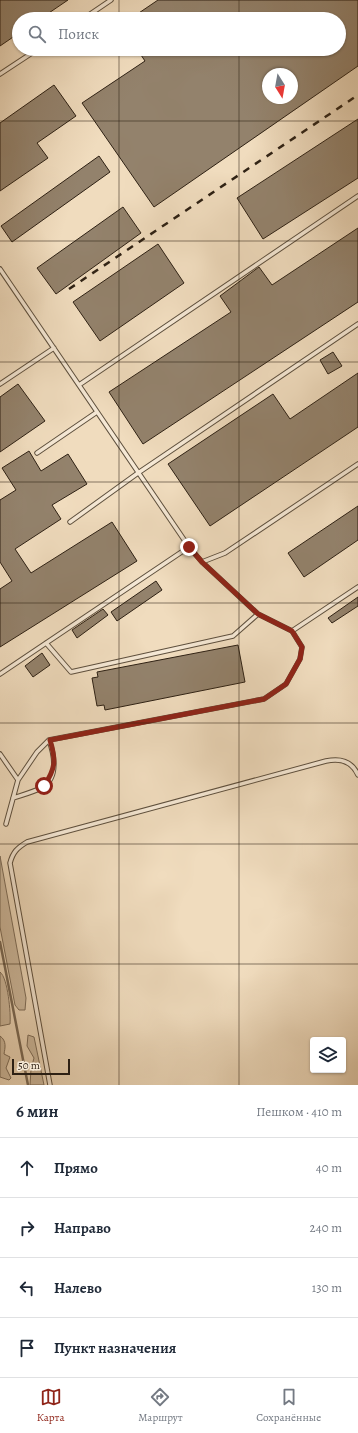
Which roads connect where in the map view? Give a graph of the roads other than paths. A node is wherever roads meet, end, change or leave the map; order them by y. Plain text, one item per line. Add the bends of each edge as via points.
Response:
1 (111, 0) edge
2 (93, 12) edge
3 (27, 56) edge
4 (0, 74) edge
5 (358, 196) edge
6 (0, 269) edge
7 (358, 324) edge
8 (54, 348) junction
9 (0, 384) edge
10 (79, 385) junction
11 (97, 412) junction
12 (37, 453) dead end
13 (358, 464) edge
14 (138, 473) junction
15 (70, 522) dead end
16 (189, 547) junction
17 (202, 562) junction
18 (358, 587) edge
19 (258, 614) junction
20 (292, 631) junction
21 (46, 643) junction
22 (0, 674) edge
23 (50, 740) junction
24 (0, 754) edge
25 (358, 775) edge
26 (18, 780) junction
27 (13, 798) junction
28 (6, 824) dead end
29 (50, 1085) edge

1 - 2 lane
3 - 4 lane
5 - 10 lane
6 - 8 lane
7 - 14 lane
8 - 9 lane
8 - 10 lane
10 - 11 lane
11 - 12 lane
11 - 14 lane
13 - 17 lane via 225,554
14 - 15 lane
14 - 16 lane
16 - 17 lane
16 - 21 lane
17 - 19 lane
18 - 20 lane
19 - 20 lane
19 - 21 lane via 233,636 71,672
20 - 23 lane via 302,647 300,659 286,684 264,699
21 - 22 lane
23 - 26 lane via 37,752
23 - 27 lane via 55,756 52,774 44,786
24 - 26 lane
25 - 29 lane via 355,768 344,761 334,759 26,842 13,853 10,863
26 - 27 lane
27 - 28 lane

